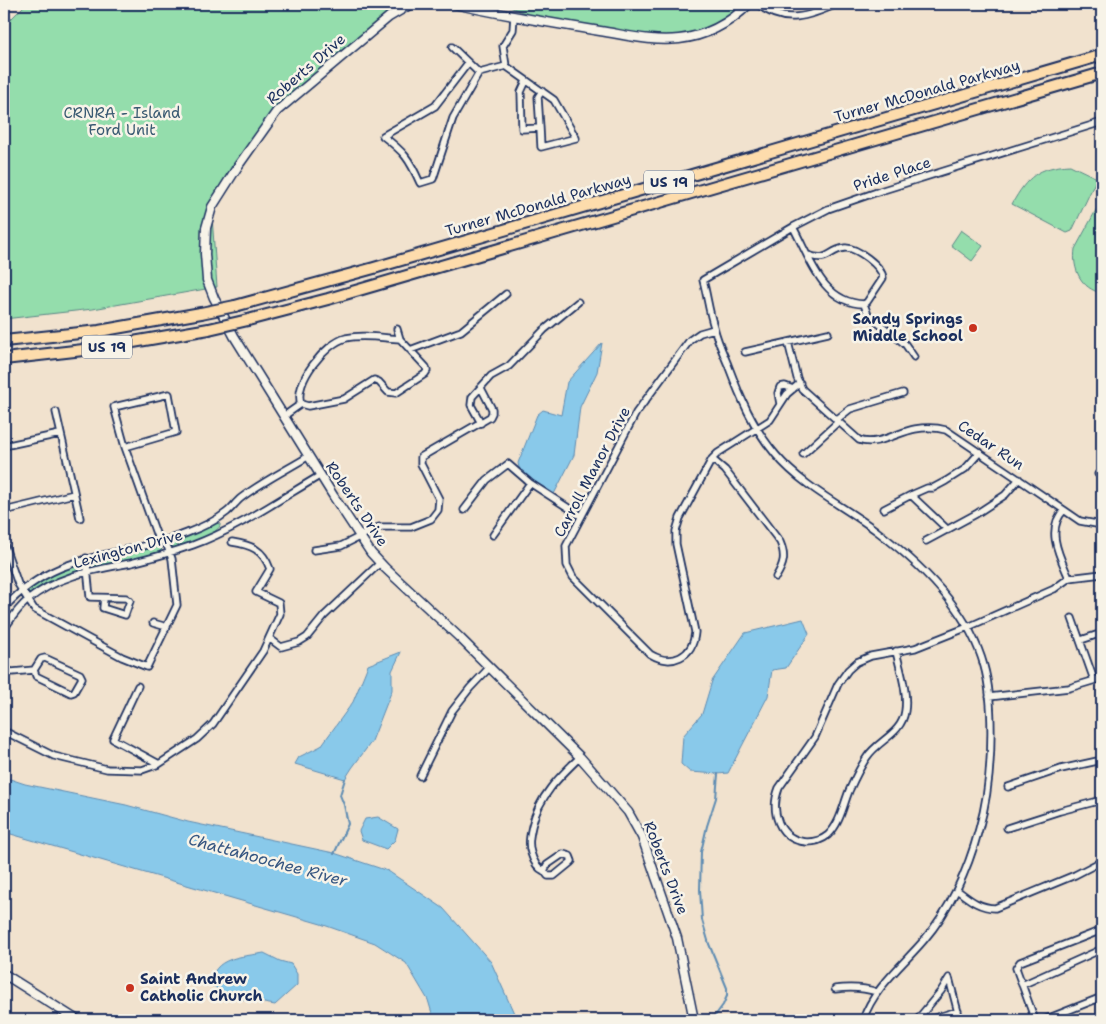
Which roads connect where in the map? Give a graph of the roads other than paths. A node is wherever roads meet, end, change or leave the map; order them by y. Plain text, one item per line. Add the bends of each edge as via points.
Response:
1 (411, 4) edge
2 (454, 4) edge
3 (749, 4) edge
4 (758, 4) edge
5 (837, 4) edge
6 (825, 6) edge
7 (514, 16) junction
8 (452, 47) dead end
9 (1102, 55) edge
10 (468, 62) junction
11 (506, 66) junction
12 (479, 73) junction
13 (1102, 73) edge
14 (526, 80) junction
15 (542, 91) junction
16 (1102, 122) edge
17 (540, 128) junction
18 (793, 227) junction
19 (808, 255) junction
20 (506, 294) dead end
21 (578, 302) dead end
22 (864, 304) junction
23 (714, 329) junction
24 (397, 330) dead end
25 (828, 333) dead end
26 (400, 339) junction
27 (4, 341) edge
28 (788, 342) junction
29 (410, 350) junction
30 (746, 352) dead end
31 (914, 357) dead end
32 (4, 358) edge
33 (800, 383) junction
34 (481, 388) junction
35 (793, 389) junction
36 (903, 393) dead end
37 (301, 404) junction
38 (780, 404) junction
39 (56, 412) dead end
40 (284, 416) junction
41 (837, 421) junction
42 (480, 423) junction
43 (757, 429) junction
44 (60, 434) junction
45 (4, 446) edge
46 (125, 447) junction
47 (980, 452) junction
48 (803, 454) dead end
49 (309, 456) junction
50 (712, 459) junction
51 (321, 475) junction
52 (1019, 479) junction
53 (530, 483) junction
54 (74, 494) junction
55 (911, 495) junction
56 (884, 509) dead end
57 (464, 510) dead end
58 (1064, 510) junction
59 (4, 511) edge
60 (581, 516) junction
61 (80, 518) dead end
62 (1102, 525) edge
63 (948, 530) junction
64 (493, 534) dead end
65 (360, 536) junction
66 (162, 541) junction
67 (926, 541) dead end
68 (232, 542) dead end
69 (4, 544) edge
70 (314, 550) dead end
71 (171, 552) junction
72 (86, 558) junction
73 (380, 563) junction
74 (87, 571) junction
75 (1102, 574) edge
76 (776, 577) dead end
77 (1069, 578) junction
78 (22, 590) junction
79 (104, 598) junction
80 (27, 600) junction
81 (4, 608) edge
82 (1072, 618) dead end
83 (153, 623) dead end
84 (167, 627) junction
85 (968, 627) junction
86 (4, 629) edge
87 (1102, 634) edge
88 (268, 638) junction
89 (1081, 640) junction
90 (896, 651) junction
91 (490, 667) junction
92 (4, 669) edge
93 (34, 670) junction
94 (1102, 678) edge
95 (1094, 680) junction
96 (138, 686) dead end
97 (989, 696) junction
98 (4, 731) edge
99 (580, 757) junction
100 (1102, 760) edge
101 (159, 764) junction
102 (420, 776) dead end
103 (1008, 787) dead end
104 (1102, 800) edge
105 (1007, 828) dead end
106 (1102, 861) edge
107 (544, 871) junction
108 (957, 890) junction
109 (1102, 930) edge
110 (1102, 949) edge
111 (4, 974) edge
112 (1022, 985) junction
113 (835, 989) dead end
114 (877, 992) junction
115 (1102, 997) edge
116 (958, 1011) junction
117 (77, 1020) edge
118 (694, 1020) edge
119 (863, 1020) edge
120 (917, 1020) edge
121 (928, 1020) edge
122 (960, 1020) edge
123 (1035, 1020) edge
124 (1044, 1020) edge

1 - 40 street, Roberts Drive via 389,17 277,111 233,173 207,221 207,280 214,298
2 - 7 street
3 - 7 street via 723,25 702,34 662,40
4 - 6 street via 787,17 806,16
5 - 6 street
7 - 11 street via 513,30 503,46
8 - 10 street
9 - 27 highway, Turner McDonald Parkway / US 19, bridge via 235,306 99,331
10 - 12 street
10 - 12 street via 435,106 383,136 402,151 420,183 434,179 453,118
11 - 12 street
11 - 14 street
13 - 32 highway, Turner McDonald Parkway / US 19, bridge via 248,320 106,347
14 - 15 street
14 - 17 street via 521,92 522,129
15 - 17 street via 538,97
15 - 17 street via 554,100 576,138 541,147
16 - 18 street, Pride Place via 880,191 828,209
18 - 19 street
18 - 23 street, Pride Place via 703,280
19 - 22 street via 824,284 847,302
19 - 22 street via 820,258 849,248 874,263 883,278
20 - 29 street via 461,331
21 - 34 street
22 - 31 street via 868,316 904,344
23 - 43 street via 738,392
23 - 60 street, Carroll Manor Drive via 690,340 636,412
24 - 26 street
25 - 28 street
26 - 29 street
26 - 37 street via 363,336 345,338 334,344 306,375
28 - 30 street
28 - 33 street, Cedar Run
29 - 37 street via 427,371 396,394 388,392 374,380 344,399 308,406
33 - 35 street
33 - 41 street, Cedar Run
34 - 42 street via 470,402
34 - 42 street via 492,412
35 - 38 street
35 - 38 street via 780,387
36 - 41 street via 850,409
37 - 40 street
38 - 43 street via 770,420
39 - 44 street
40 - 49 street, Roberts Drive
41 - 47 street, Cedar Run via 864,442 913,429 935,427 946,430
41 - 48 street
42 - 65 street via 421,458 439,499 438,510 431,519 411,527 379,527
43 - 50 street, Carroll Manor Drive via 725,447
43 - 85 street via 801,480 901,550 943,592
44 - 45 street
44 - 54 street
46 - 46 street via 176,432 168,394 114,407
46 - 66 street
47 - 52 street, Cedar Run
47 - 55 street via 965,469 933,488
49 - 51 street, Roberts Drive
49 - 66 street, Lexington Drive via 247,494 216,519
50 - 60 street, Carroll Manor Drive via 676,531 695,632 692,646 674,660 650,654 573,577 565,553
50 - 76 street via 725,470 780,542 784,560
51 - 65 street, Roberts Drive
51 - 71 street, Lexington Drive via 214,536
52 - 58 street, Cedar Run
52 - 63 street via 1005,494
53 - 57 street via 508,464 487,480
53 - 60 street
53 - 64 street
54 - 59 street
54 - 61 street
55 - 56 street
55 - 63 street
58 - 62 street, Cedar Run via 1080,521
58 - 77 street via 1055,541
63 - 67 street
65 - 70 street via 341,546
65 - 73 street, Roberts Drive
66 - 71 street
66 - 72 street, Lexington Drive
68 - 88 street via 258,550 270,569 256,592 279,603 280,614
69 - 78 street
71 - 74 street, Lexington Drive
71 - 84 street via 177,605
72 - 74 street
72 - 78 street, Lexington Drive via 56,568
73 - 88 street via 302,640 282,647
73 - 91 street, Roberts Drive
74 - 79 street via 90,597
74 - 80 street, Lexington Drive via 63,579
75 - 77 street
77 - 85 street via 1054,590
78 - 80 street
78 - 81 street, Lexington Drive
79 - 79 street via 126,598 130,601 125,614 103,608
80 - 84 street via 34,608 122,658 147,667
80 - 86 street, Lexington Drive
82 - 89 street
83 - 84 street
85 - 90 street via 915,648
85 - 97 street via 984,664
87 - 89 street
88 - 101 street via 212,724 197,739
89 - 95 street
90 - 90 street via 857,662 838,684 812,742 776,796 775,814 787,835 803,842 820,840 828,835 842,813 866,759 898,728 905,711 905,695
91 - 99 street, Roberts Drive
91 - 102 street via 452,711
92 - 93 street via 12,672
93 - 93 street via 45,658 80,674 82,678 71,693 36,676
94 - 95 street
95 - 97 street via 1069,688
96 - 101 street via 113,739
97 - 108 street via 988,789 972,854
98 - 101 street via 54,756 107,769 142,770
99 - 107 street via 549,789 534,818 530,850
99 - 118 street, Roberts Drive via 628,812 642,837 677,938
100 - 103 street via 1061,769
104 - 105 street
106 - 108 street via 995,908 978,905
107 - 107 street via 563,854 570,856 572,861 554,876 548,876
108 - 114 street via 938,923
109 - 112 street via 1020,962 1016,968
110 - 112 street
111 - 117 street
112 - 123 street
113 - 114 street via 866,988
114 - 119 street
115 - 124 street
116 - 120 street via 948,978
116 - 121 street
116 - 122 street

